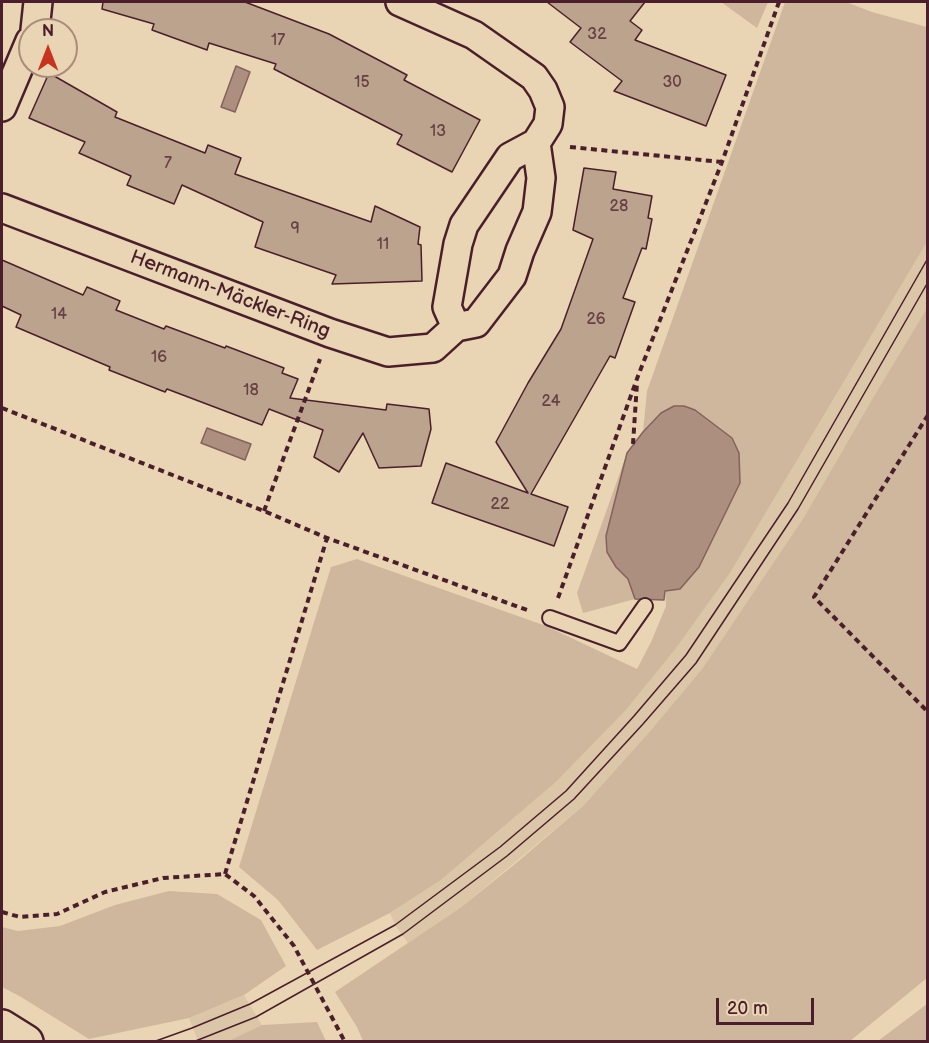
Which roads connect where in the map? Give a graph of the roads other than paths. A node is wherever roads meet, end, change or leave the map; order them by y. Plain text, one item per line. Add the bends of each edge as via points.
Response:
1 (38, 2) edge
2 (400, 2) edge
3 (36, 18) edge
4 (18, 70) edge
5 (2, 107) edge
6 (536, 143) junction
7 (2, 208) edge
8 (456, 327) junction
9 (645, 606) dead end
10 (550, 618) road end
11 (2, 1027) edge
12 (26, 1041) edge

1 - 3 street
2 - 6 street via 474,35 534,77 550,107 548,124
4 - 5 street
6 - 8 street via 510,157 464,225 447,307
6 - 8 street, Hermann-Mäckler-Ring via 541,178 537,212 512,276 476,323
7 - 8 street, Hermann-Mäckler-Ring via 388,352 433,348
9 - 10 lane via 619,643
11 - 12 main road

